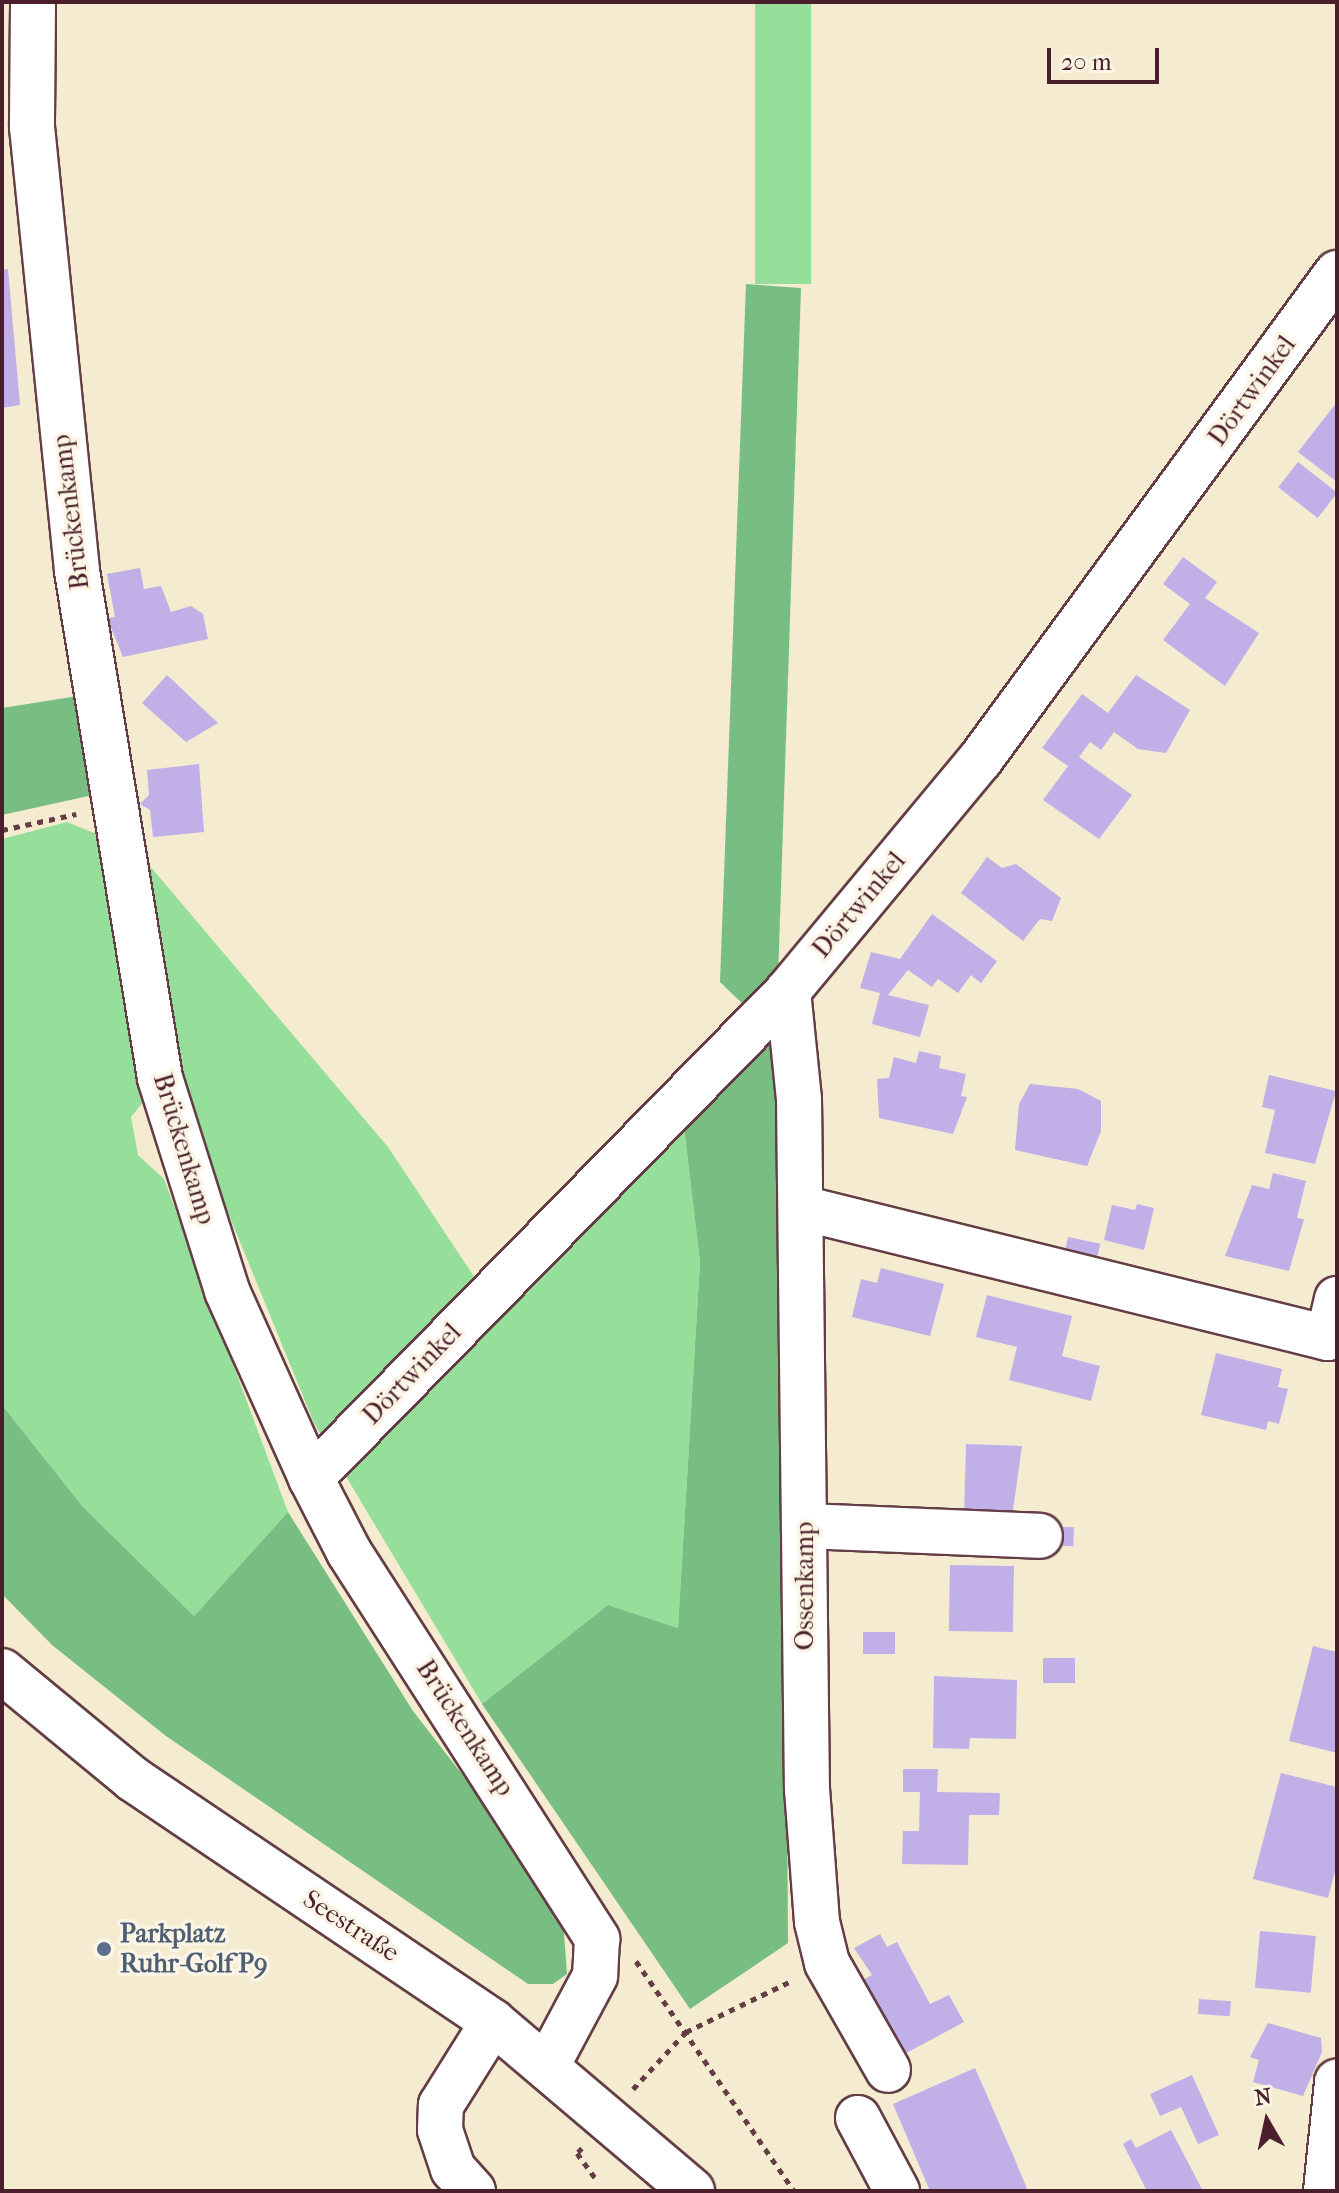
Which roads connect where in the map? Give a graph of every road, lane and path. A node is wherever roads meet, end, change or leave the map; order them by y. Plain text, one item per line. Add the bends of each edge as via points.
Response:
1 (21, 25) edge
2 (17, 113) edge
3 (1337, 273) edge
4 (112, 805) junction
5 (2, 830) edge
6 (788, 991) junction
7 (802, 1208) junction
8 (1337, 1299) edge
9 (311, 1478) junction
10 (804, 1526) junction
11 (1040, 1536) dead end
12 (6, 1683) edge
13 (624, 1947) dead end
14 (827, 1963) junction
15 (493, 2022) junction
16 (686, 2032) junction
17 (548, 2064) junction
18 (888, 2070) dead end
19 (1337, 2082) edge
20 (611, 2115) junction
21 (858, 2118) dead end
22 (473, 2191) edge
23 (692, 2191) edge
24 (794, 2191) edge
25 (897, 2191) edge
26 (1326, 2191) edge

1 - 2 street, Brückenkamp
2 - 4 street, Brückenkamp
3 - 6 street, Dörtwinkel via 980,760
4 - 5 path
4 - 9 street, Brückenkamp via 160,1078 227,1291
6 - 7 street, Ossenkamp
6 - 9 street, Dörtwinkel
7 - 8 street via 1328,1338
7 - 10 street, Ossenkamp
9 - 17 street, Brückenkamp via 349,1552 597,1939 595,1976
10 - 11 street
10 - 14 street, Ossenkamp via 807,1789
12 - 15 street, Seestraße via 133,1779
13 - 16 path
14 - 16 path
14 - 18 street
15 - 17 street, Seestraße
15 - 22 street via 441,2105 453,2169
16 - 20 path
16 - 24 path
17 - 20 street, Seestraße
19 - 26 street
20 - 23 street, Seestraße
21 - 25 street

